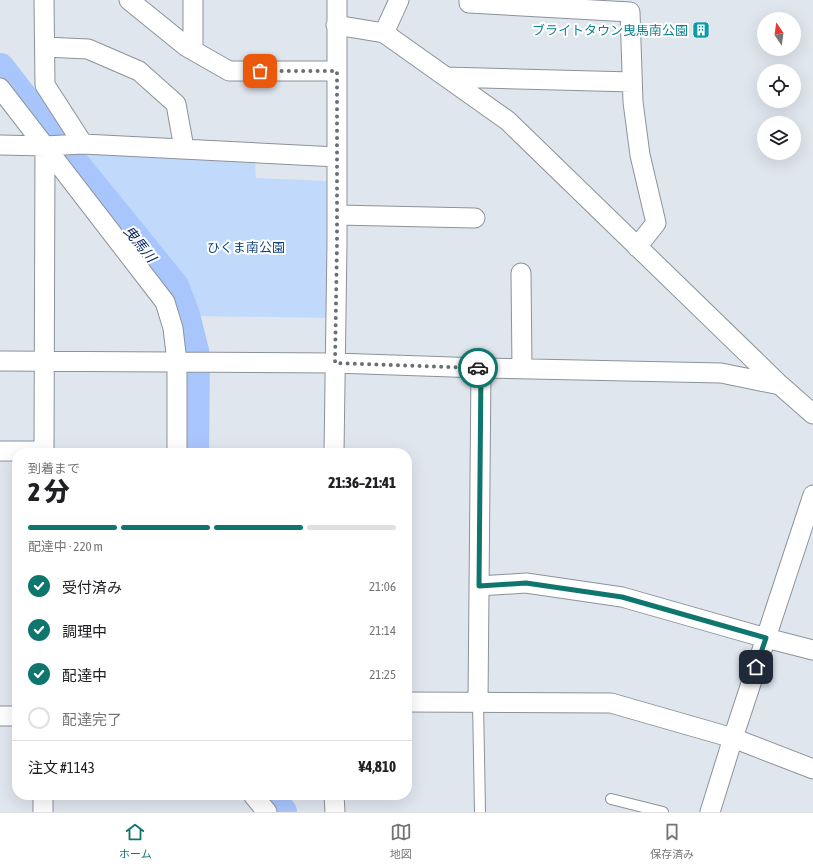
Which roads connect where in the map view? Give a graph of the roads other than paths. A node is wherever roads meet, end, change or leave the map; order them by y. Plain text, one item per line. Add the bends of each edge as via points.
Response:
1 (44, 0) edge
2 (129, 0) edge
3 (193, 0) edge
4 (337, 0) edge
5 (399, 0) edge
6 (469, 0) edge
7 (336, 25) junction
8 (384, 33) junction
9 (45, 47) junction
10 (192, 50) junction
11 (337, 71) junction
12 (446, 77) junction
13 (632, 82) junction
14 (0, 88) edge
15 (77, 144) junction
16 (0, 145) edge
17 (49, 146) junction
18 (184, 148) junction
19 (337, 157) junction
20 (337, 215) junction
21 (476, 218) dead end
22 (637, 247) junction
23 (521, 273) dead end
24 (0, 361) edge
25 (44, 361) junction
26 (187, 362) junction
27 (335, 363) junction
28 (481, 368) junction
29 (522, 369) junction
30 (780, 386) junction
31 (813, 414) edge
32 (44, 448) edge
33 (177, 448) edge
34 (334, 448) edge
35 (0, 451) edge
36 (12, 451) edge
37 (813, 495) edge
38 (479, 586) junction
39 (766, 638) junction
40 (813, 650) edge
41 (412, 702) edge
42 (478, 702) junction
43 (0, 716) edge
44 (12, 716) edge
45 (733, 738) junction
46 (813, 769) edge
47 (611, 799) dead end
48 (43, 800) edge
49 (257, 800) edge
50 (334, 800) edge
51 (43, 812) edge
52 (267, 812) edge
53 (335, 812) edge
54 (480, 812) edge
55 (663, 812) edge
56 (710, 812) edge

1 - 9 street
2 - 10 street
3 - 10 street
4 - 7 street
5 - 8 street
6 - 13 street via 469,3 630,12
7 - 8 street
7 - 11 street
8 - 12 street
9 - 15 street via 45,85
9 - 18 street via 88,49 139,71 176,104
10 - 11 street via 229,71
11 - 19 street
12 - 13 street
12 - 22 street via 508,121
13 - 22 street via 640,155 656,223
14 - 17 street
15 - 17 street
15 - 18 street
16 - 17 street
17 - 25 street
17 - 26 street via 165,302
18 - 19 street
19 - 20 street
20 - 21 street
20 - 27 street
22 - 30 street
23 - 29 street
24 - 25 street
25 - 26 street
25 - 32 street
26 - 27 street
26 - 33 street
27 - 28 street
27 - 34 street
28 - 29 street
28 - 38 street
29 - 30 street via 721,373
30 - 31 street
35 - 36 street
37 - 39 street
38 - 39 street via 526,583 622,597
38 - 42 street
39 - 40 street
39 - 45 street
41 - 42 street
42 - 45 street via 611,703
42 - 54 lane
43 - 44 street
45 - 46 street
45 - 56 street
47 - 55 lane
48 - 51 street
49 - 52 street
50 - 53 street

